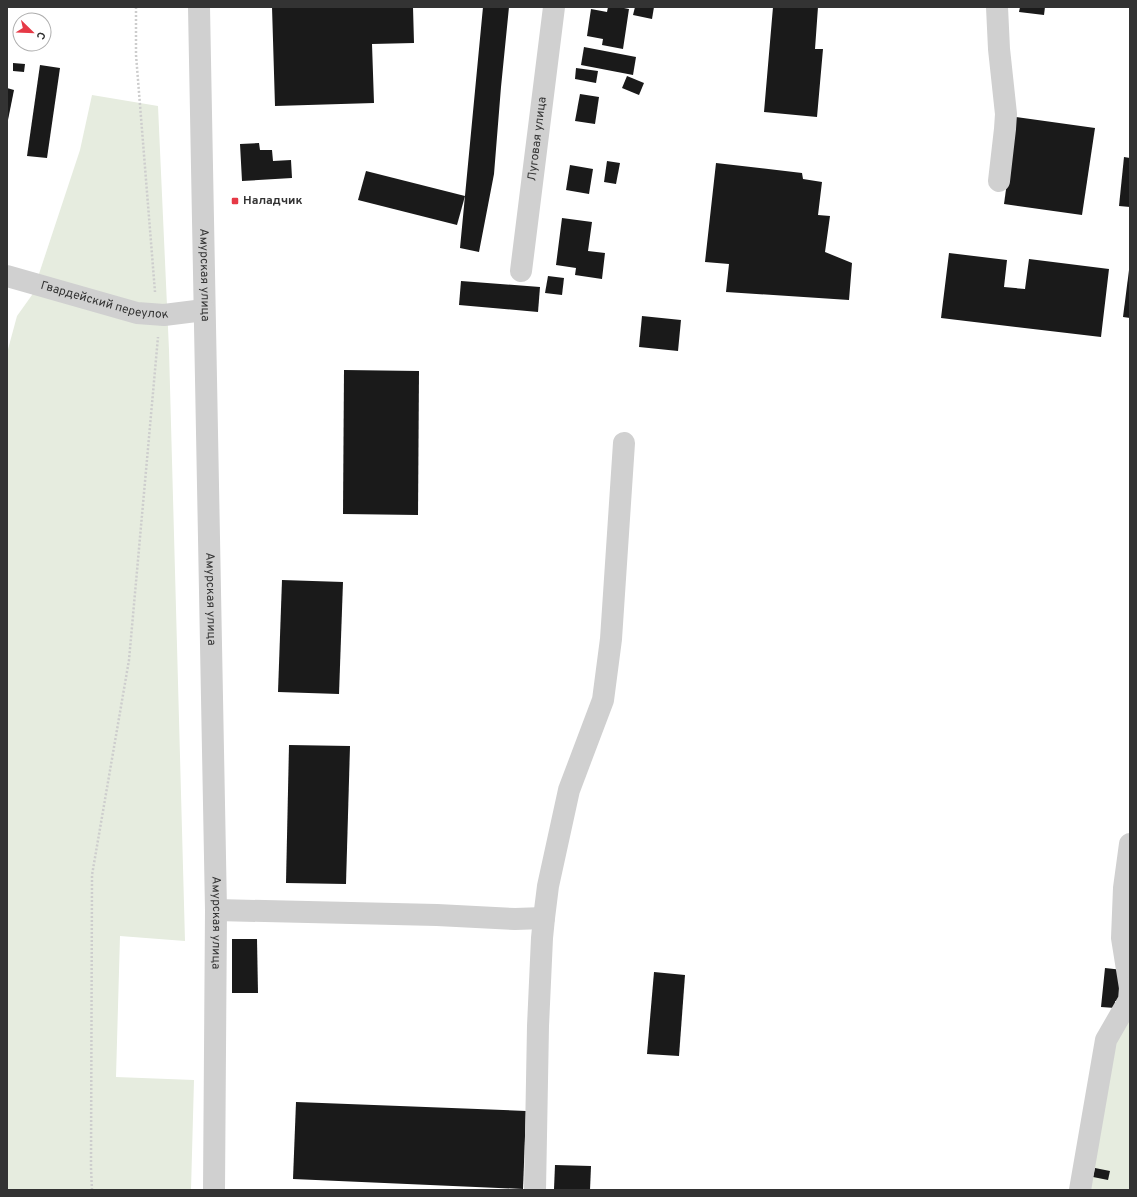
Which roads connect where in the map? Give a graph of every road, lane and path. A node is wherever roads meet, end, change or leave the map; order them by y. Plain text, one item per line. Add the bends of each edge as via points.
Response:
1 (136, 7) edge
2 (199, 7) edge
3 (554, 7) edge
4 (997, 7) edge
5 (999, 181) dead end
6 (521, 271) dead end
7 (7, 276) edge
8 (204, 310) junction
9 (157, 315) junction
10 (624, 443) dead end
11 (1130, 844) edge
12 (216, 910) junction
13 (544, 918) junction
14 (1130, 988) edge
15 (92, 1190) edge
16 (214, 1190) edge
17 (534, 1190) edge
18 (1080, 1190) edge

1 - 9 path via 136,55
2 - 8 street, Амурская улица
3 - 6 street, Луговая улица
4 - 5 street via 1006,114
7 - 9 street, Гвардейский переулок via 137,313
8 - 9 street, Гвардейский переулок
8 - 12 street, Амурская улица
9 - 15 path via 159,334 129,660 92,875
10 - 13 street via 611,639 603,700 569,790 548,886
11 - 14 street via 1124,888 1122,938
12 - 13 street
12 - 16 street, Амурская улица
13 - 17 street via 538,1026
14 - 18 street via 1129,1000 1106,1040

